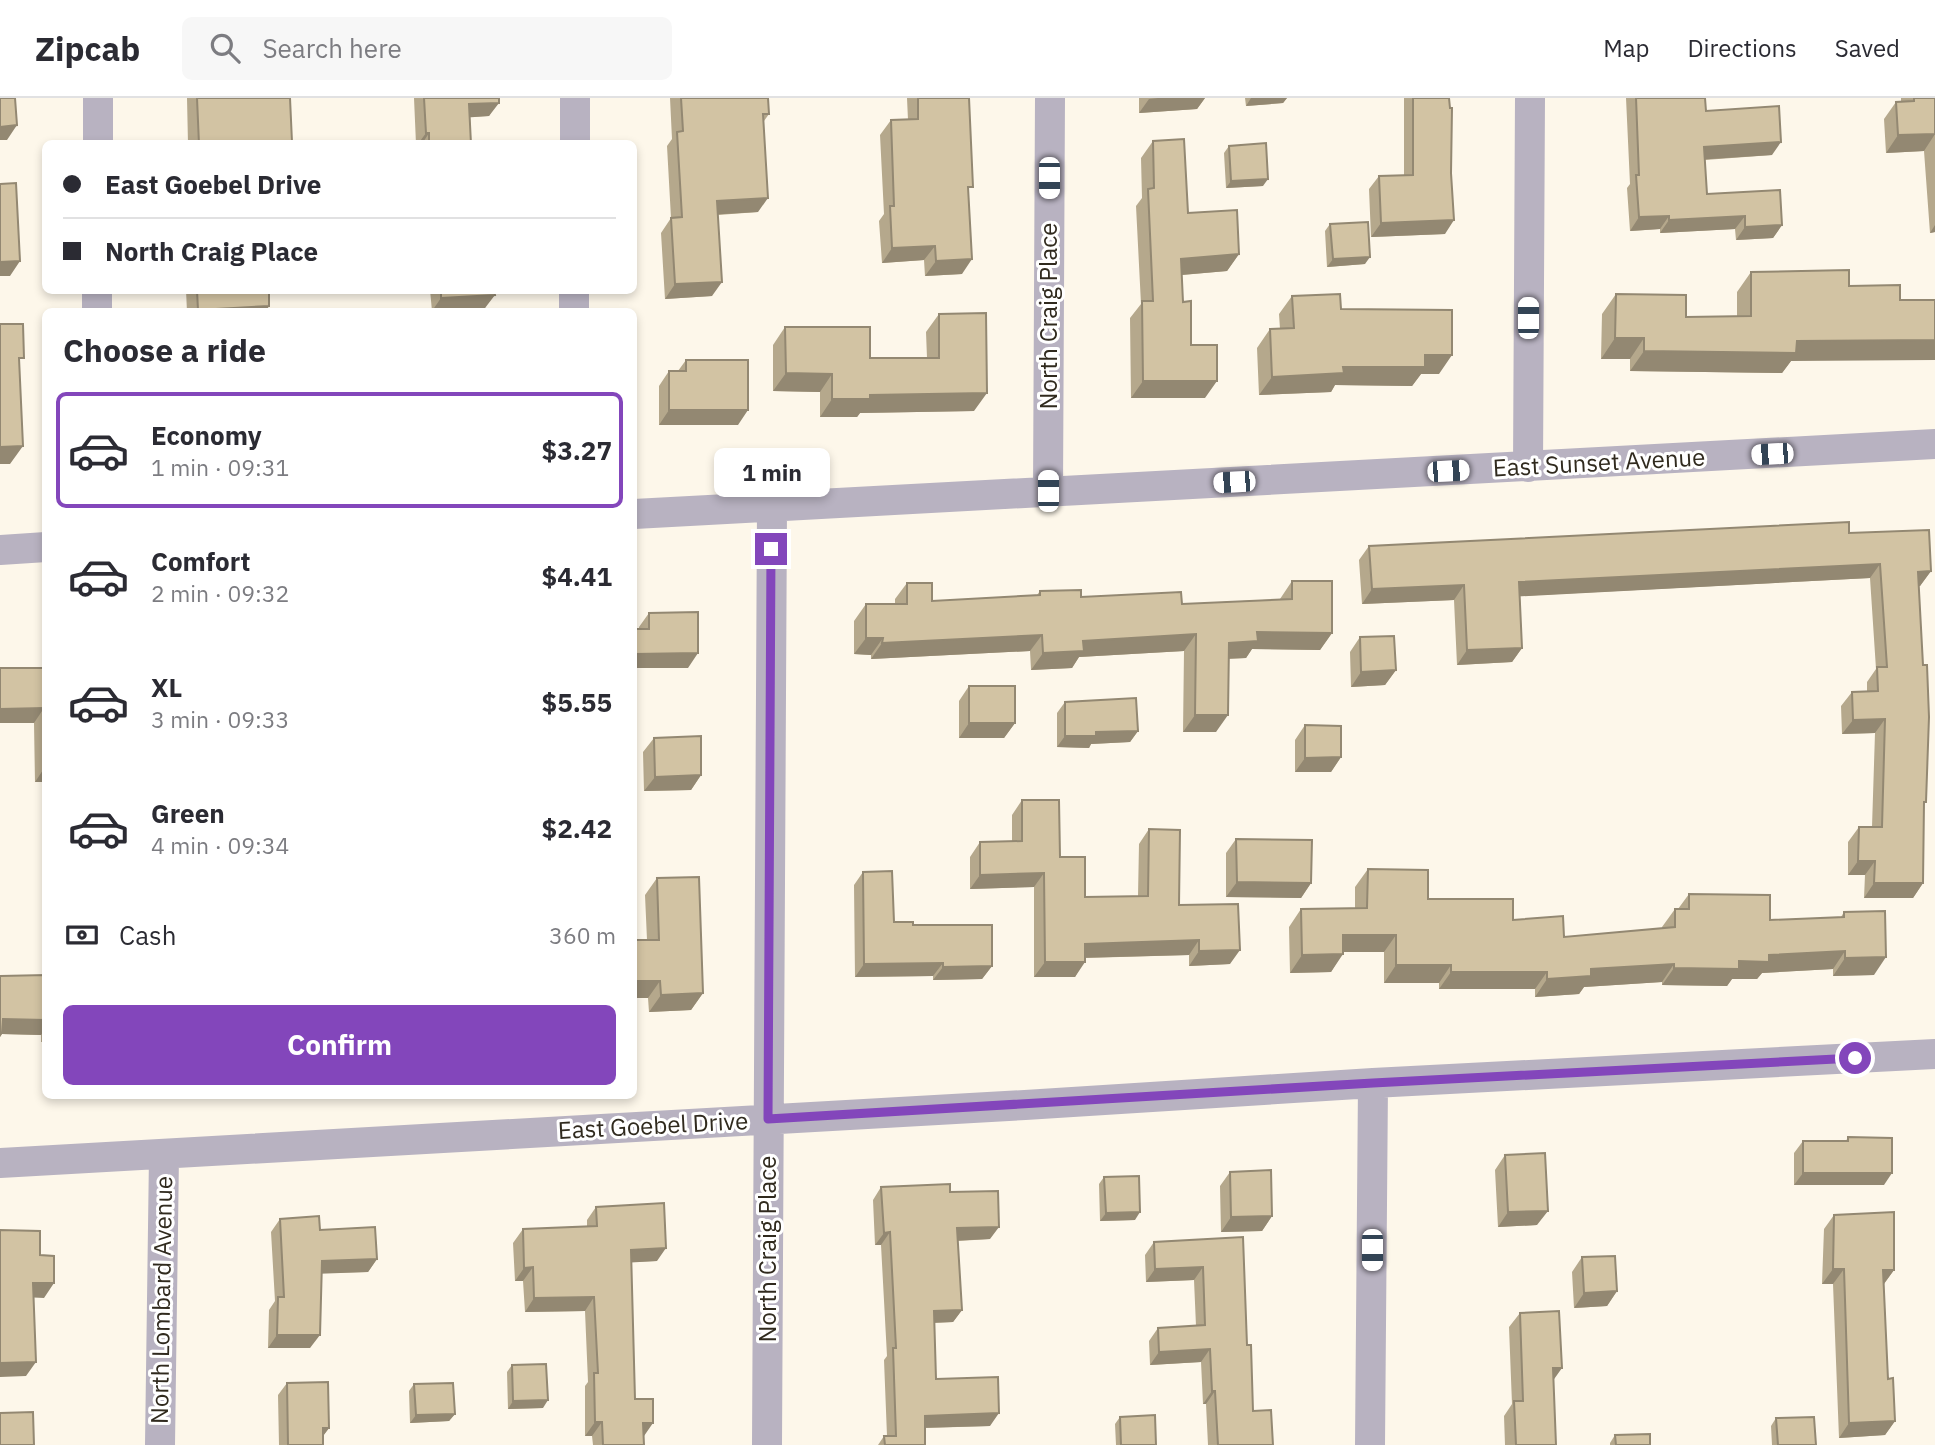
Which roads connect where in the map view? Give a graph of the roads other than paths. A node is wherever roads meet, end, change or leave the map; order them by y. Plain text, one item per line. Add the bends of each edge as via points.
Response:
1 (98, 98) edge
2 (575, 98) edge
3 (1050, 98) edge
4 (1530, 98) edge
5 (98, 140) edge
6 (575, 140) edge
7 (1935, 444) edge
8 (1528, 467) junction
9 (1048, 491) junction
10 (772, 508) junction
11 (637, 514) edge
12 (42, 547) edge
13 (0, 550) edge
14 (1935, 1054) edge
15 (1373, 1083) junction
16 (768, 1119) junction
17 (164, 1154) junction
18 (0, 1163) edge
19 (160, 1445) edge
20 (767, 1445) edge
21 (1370, 1445) edge

1 - 5 street
2 - 6 street
3 - 9 street, North Craig Place
4 - 8 street
7 - 8 street, East Sunset Avenue
8 - 9 street, East Sunset Avenue
9 - 10 street, East Sunset Avenue
10 - 11 street, East Sunset Avenue
10 - 16 street, North Craig Place
12 - 13 street
14 - 15 street, East Goebel Drive
15 - 16 street, East Goebel Drive
15 - 21 street
16 - 17 street, East Goebel Drive
16 - 20 street, North Craig Place
17 - 18 street, East Goebel Drive
17 - 19 street, North Lombard Avenue

